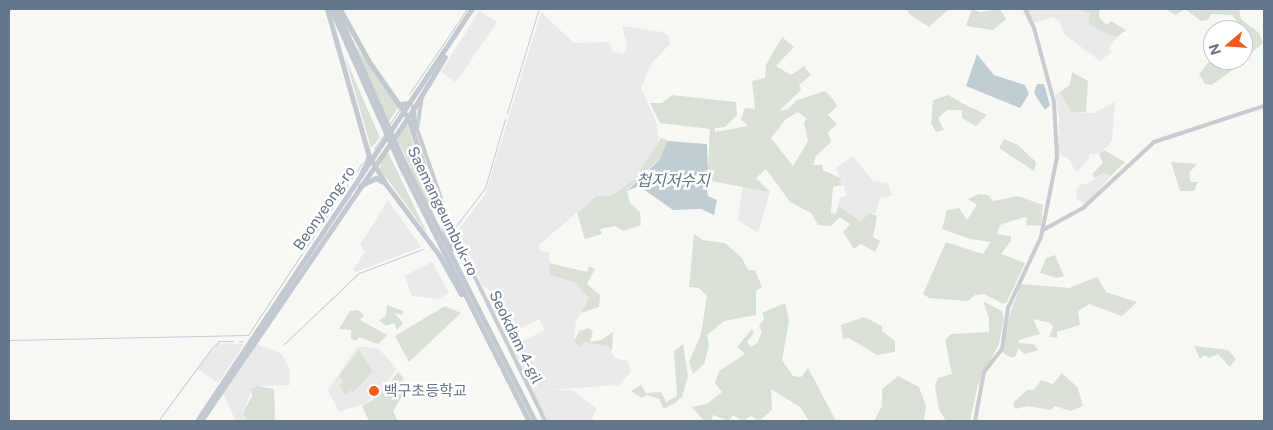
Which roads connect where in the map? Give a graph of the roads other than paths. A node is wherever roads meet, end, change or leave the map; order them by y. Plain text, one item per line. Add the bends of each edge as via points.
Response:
1 (327, 9) edge
2 (331, 9) edge
3 (338, 9) edge
4 (474, 9) edge
5 (1025, 9) edge
6 (422, 93) junction
7 (400, 104) junction
8 (412, 105) junction
9 (1264, 106) edge
10 (378, 112) junction
11 (406, 115) junction
12 (414, 135) junction
13 (372, 160) junction
14 (401, 162) junction
15 (361, 175) joint
16 (385, 183) junction
17 (360, 186) junction
18 (1043, 230) junction
19 (473, 299) junction
20 (481, 326) junction
21 (197, 421) edge
22 (201, 421) edge
23 (529, 421) edge
24 (535, 421) edge
25 (545, 421) edge
26 (975, 421) edge

1 - 13 highway
2 - 10 highway, Saemangeumbuk-ro
3 - 7 highway via 368,60
3 - 10 highway, Saemangeumbuk-ro
4 - 6 main road, Beonyeong-ro
4 - 8 main road, Beonyeong-ro
5 - 18 street via 1034,28 1054,102 1058,138
6 - 8 main road, Beonyeong-ro
6 - 25 street, Seokdam 4-gil via 417,129 451,228
7 - 8 highway
7 - 11 highway
8 - 11 main road, Beonyeong-ro
8 - 12 highway
9 - 18 street via 1154,142 1083,208
10 - 14 highway, Saemangeumbuk-ro
11 - 12 highway
11 - 13 main road, Beonyeong-ro
12 - 19 highway via 444,233
13 - 15 highway
13 - 16 highway
13 - 17 main road, Beonyeong-ro
14 - 19 highway, Saemangeumbuk-ro
14 - 20 highway, Saemangeumbuk-ro
15 - 21 main road, Beonyeong-ro
16 - 17 highway via 376,178
16 - 20 highway via 439,255
17 - 22 main road, Beonyeong-ro
18 - 26 street via 1008,308 1002,348 984,372
19 - 24 highway, Saemangeumbuk-ro
20 - 23 highway, Saemangeumbuk-ro

